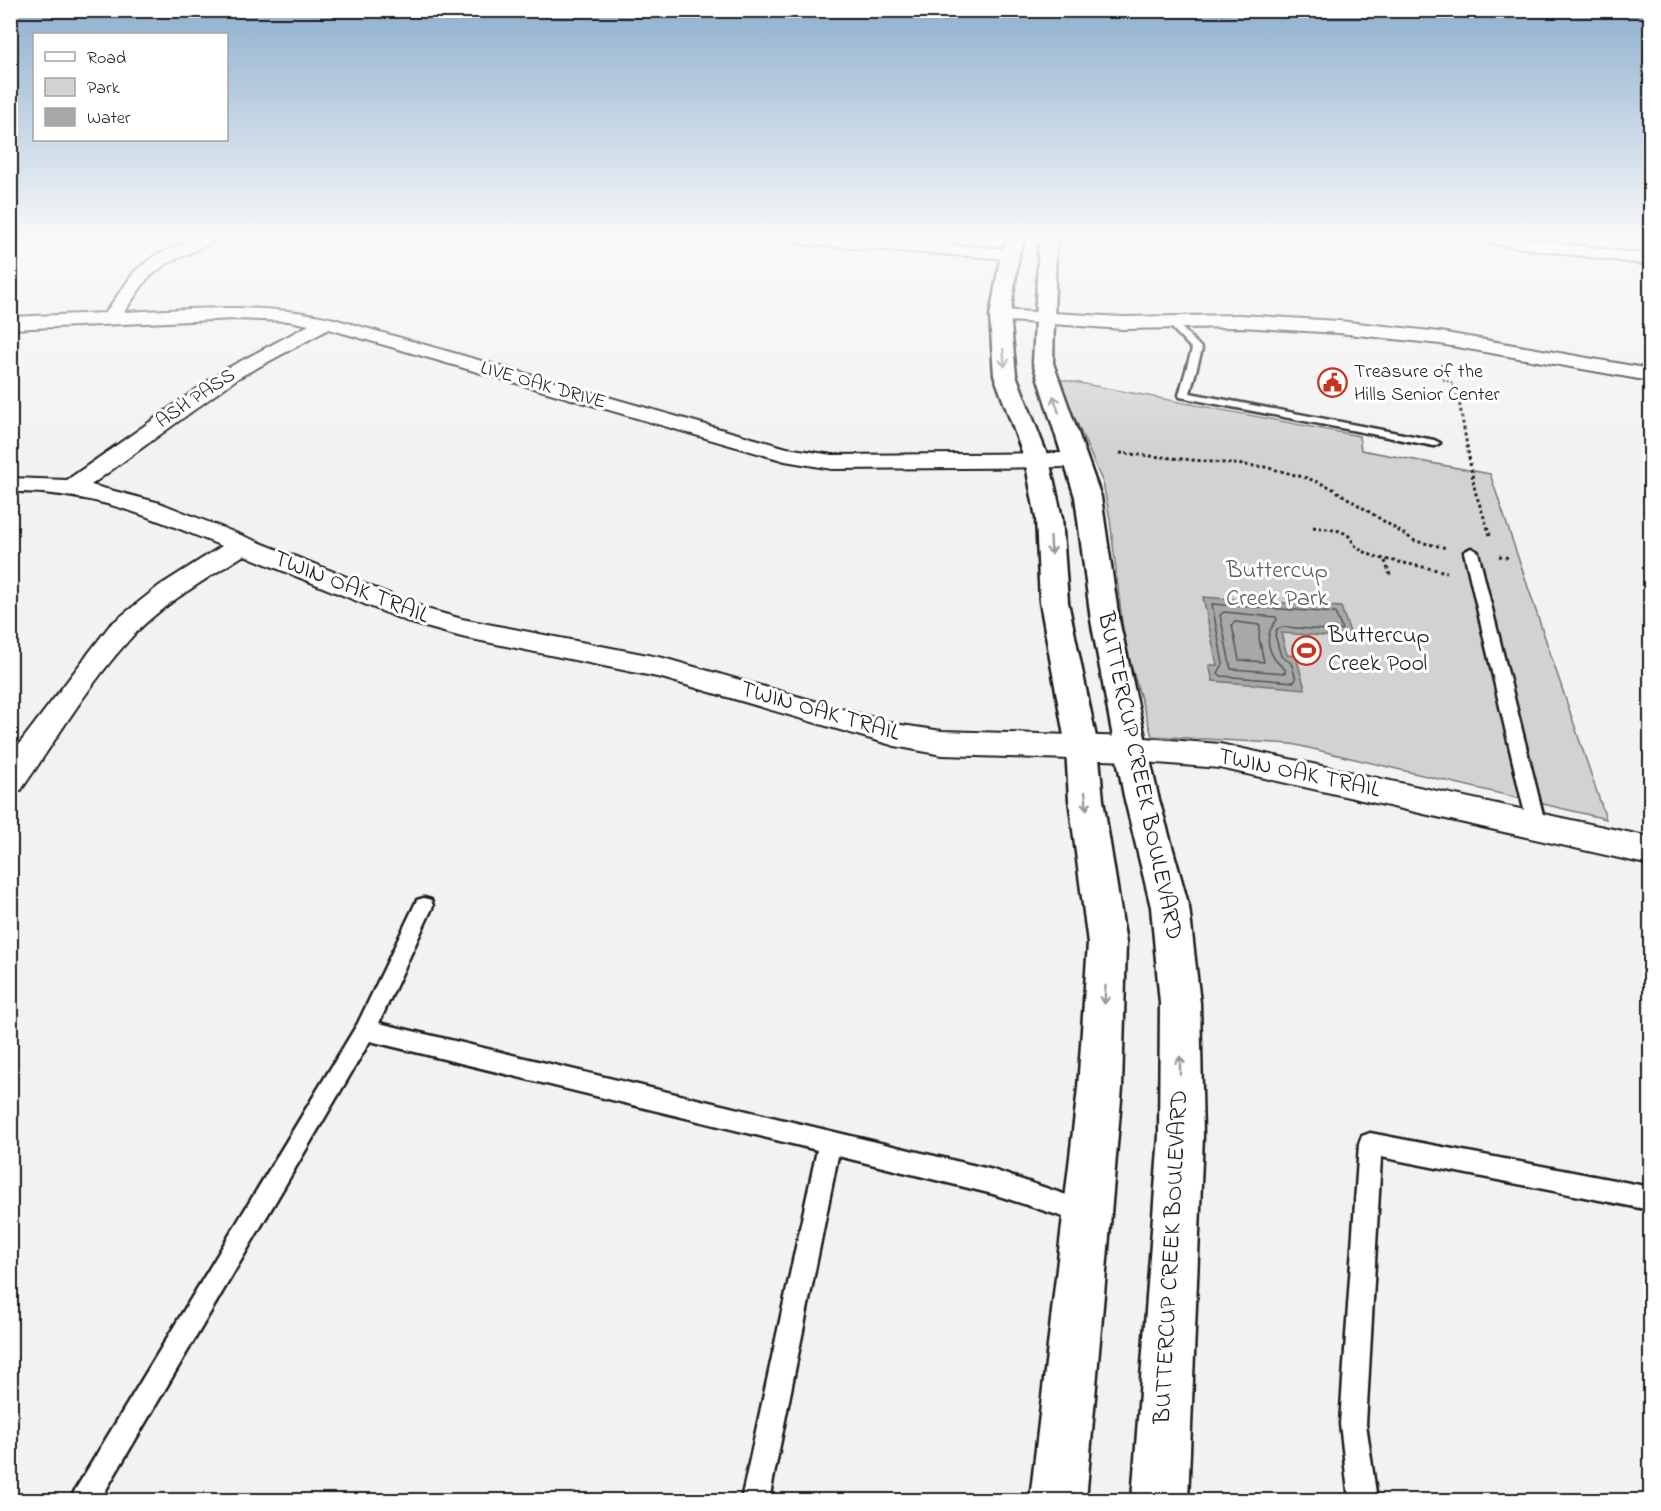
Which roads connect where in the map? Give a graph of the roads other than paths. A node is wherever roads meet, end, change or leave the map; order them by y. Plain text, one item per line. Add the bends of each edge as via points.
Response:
1 (117, 310) edge
2 (1001, 310) edge
3 (1043, 310) edge
4 (1000, 316) junction
5 (110, 319) junction
6 (1043, 319) junction
7 (1171, 322) junction
8 (10, 323) edge
9 (327, 323) junction
10 (1650, 375) edge
11 (1434, 443) dead end
12 (1037, 460) junction
13 (1076, 460) junction
14 (10, 485) edge
15 (72, 487) junction
16 (241, 545) junction
17 (1471, 552) dead end
18 (1082, 747) junction
19 (1132, 749) junction
20 (10, 781) edge
21 (1537, 826) junction
22 (1650, 851) edge
23 (424, 906) dead end
24 (365, 1030) junction
25 (830, 1142) junction
26 (1650, 1199) edge
27 (1086, 1213) junction
28 (85, 1500) edge
29 (755, 1500) edge
30 (1058, 1500) edge
31 (1160, 1500) edge
32 (1363, 1500) edge

1 - 5 street
2 - 4 street, BUTTERCUP CREEK BOULEVARD
3 - 6 street, BUTTERCUP CREEK BOULEVARD
4 - 6 street
4 -> 12 street, BUTTERCUP CREEK BOULEVARD via 1005,375
5 - 8 street, LIVE OAK DRIVE
5 - 9 street, LIVE OAK DRIVE via 245,313 289,315
6 - 7 street
13 -> 6 street, BUTTERCUP CREEK BOULEVARD via 1043,363
7 - 10 street via 1328,326 1440,338
7 - 11 lane via 1197,349 1184,395
9 - 12 street, LIVE OAK DRIVE via 785,454 832,462
9 - 15 street, ASH PASS via 231,374
12 - 13 street, LIVE OAK DRIVE
12 -> 18 street, BUTTERCUP CREEK BOULEVARD via 1049,518 1054,602
13 - 19 street, BUTTERCUP CREEK BOULEVARD via 1088,498 1106,620
14 - 15 street, TWIN OAK TRAIL
15 - 16 street, TWIN OAK TRAIL via 151,508
16 - 18 street, TWIN OAK TRAIL via 421,617 663,668 895,735 942,743
16 - 20 street via 168,592 120,632
17 - 21 lane
18 - 19 street, TWIN OAK TRAIL
18 -> 27 street, BUTTERCUP CREEK BOULEVARD via 1107,943 1100,1088
19 - 21 street, TWIN OAK TRAIL via 1221,756
31 -> 19 street, BUTTERCUP CREEK BOULEVARD via 1181,1135 1180,1003 1170,907
21 - 22 street, TWIN OAK TRAIL
23 - 24 lane
24 - 25 lane
24 - 28 lane
25 - 27 lane via 993,1182
25 - 29 lane
26 - 32 lane via 1370,1144 1353,1424
27 - 30 street, BUTTERCUP CREEK BOULEVARD

